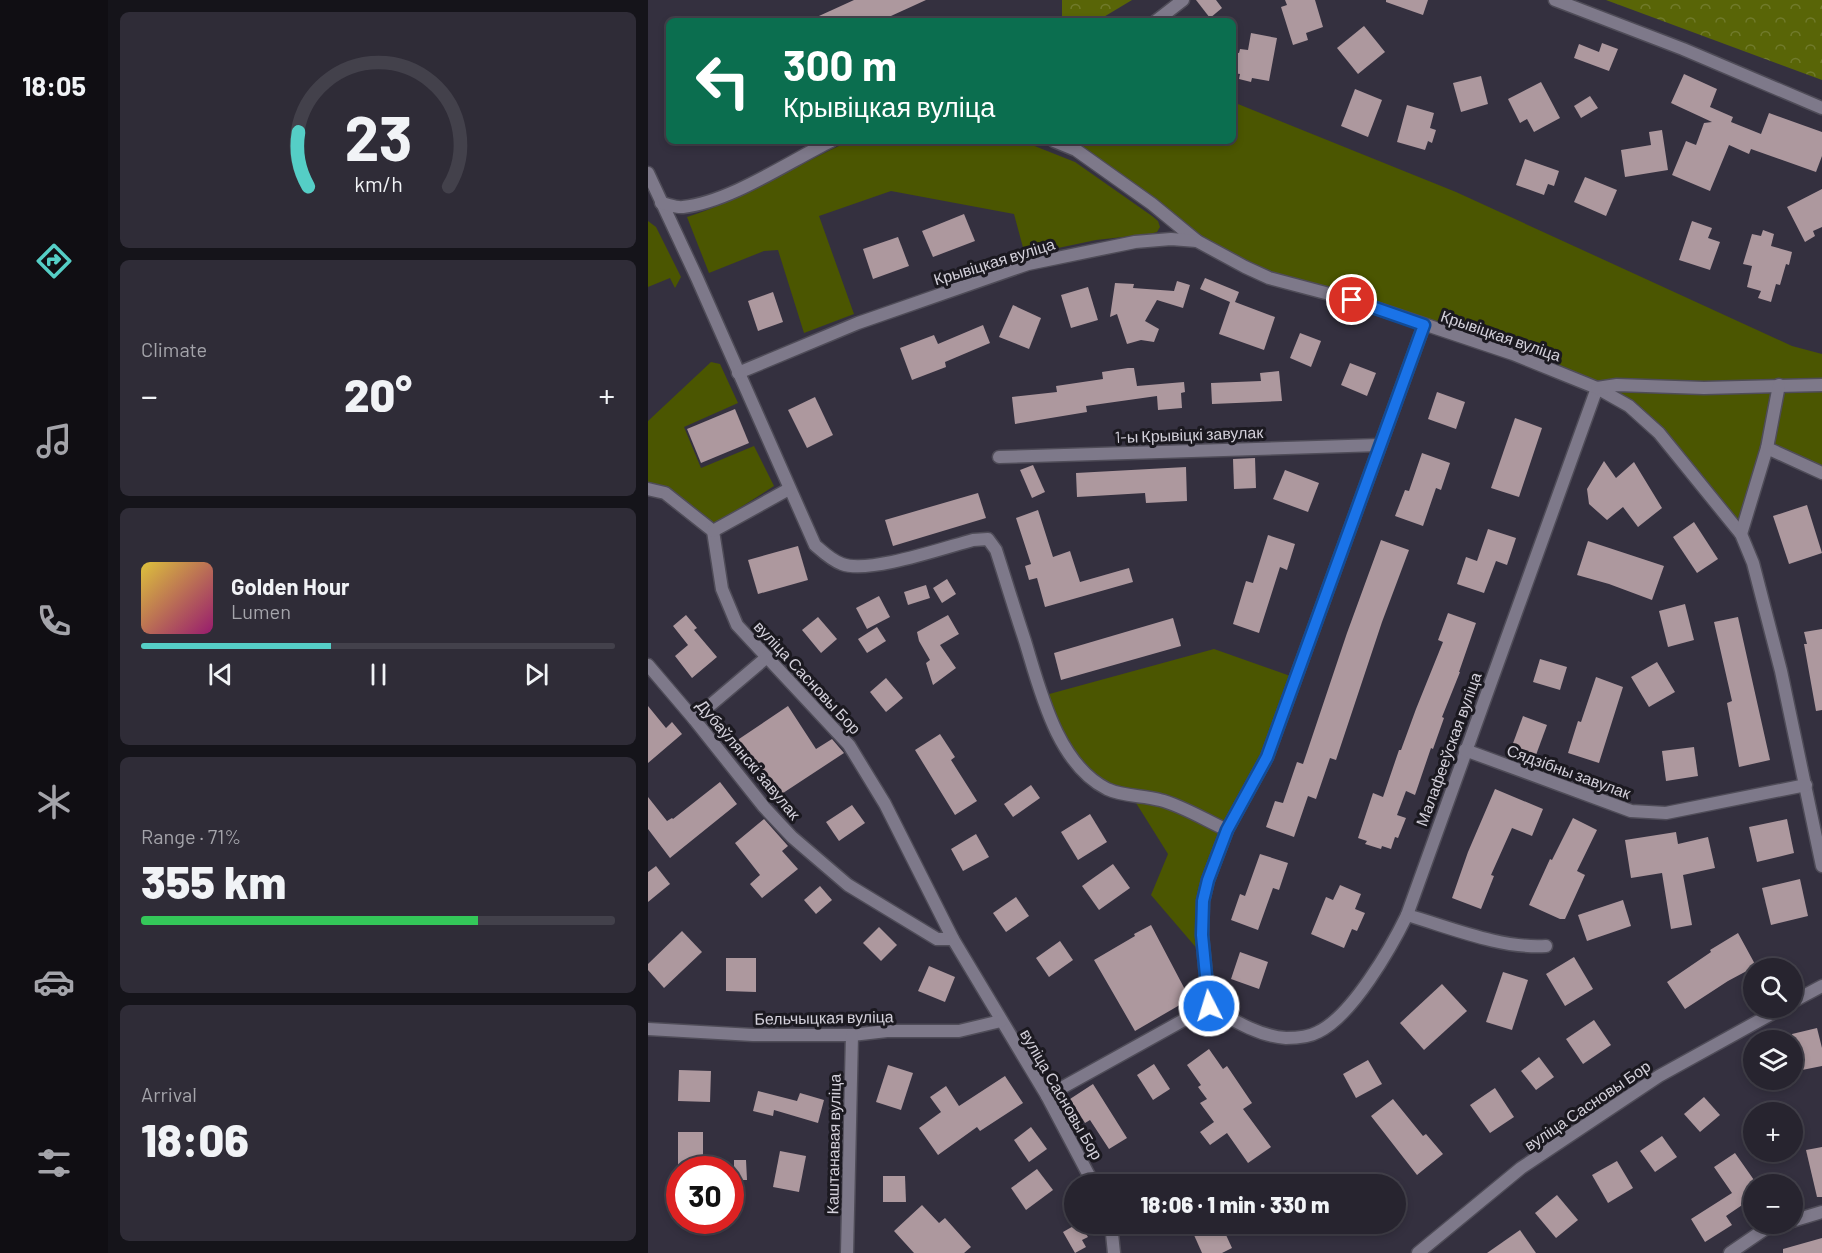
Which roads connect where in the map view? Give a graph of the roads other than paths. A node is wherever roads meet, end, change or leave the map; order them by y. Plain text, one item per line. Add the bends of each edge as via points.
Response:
1 (1183, 0) edge
2 (1555, 0) edge
3 (1160, 18) edge
4 (1822, 108) edge
5 (825, 144) edge
6 (1078, 146) edge
7 (649, 176) edge
8 (661, 203) junction
9 (1197, 241) junction
10 (1424, 325) junction
11 (738, 373) junction
12 (1779, 385) junction
13 (1822, 385) edge
14 (1597, 388) junction
15 (1380, 445) junction
16 (1767, 448) junction
17 (999, 457) dead end
18 (1822, 473) edge
19 (648, 489) edge
20 (789, 489) junction
21 (713, 531) junction
22 (1741, 534) junction
23 (767, 657) junction
24 (648, 665) edge
25 (694, 719) junction
26 (1465, 750) junction
27 (1806, 785) junction
28 (1227, 830) junction
29 (1822, 866) edge
30 (1407, 915) junction
31 (953, 939) junction
32 (1546, 946) dead end
33 (1822, 986) edge
34 (1803, 996) edge
35 (1209, 1006) junction
36 (1764, 1018) edge
37 (1001, 1021) junction
38 (648, 1029) edge
39 (852, 1035) junction
40 (1047, 1096) junction
41 (1088, 1174) edge
42 (1822, 1212) edge
43 (1803, 1218) edge
44 (1112, 1234) edge
45 (1758, 1234) edge
46 (1423, 1251) edge
47 (847, 1253) edge
48 (1114, 1253) edge
49 (1730, 1253) edge

1 - 3 street
2 - 4 street
5 - 8 street via 706,202 681,207
6 - 9 street
7 - 8 street
8 - 11 street
9 - 10 street, Крывіцкая вуліца via 1269,278 1352,300
9 - 11 street, Крывіцкая вуліца via 1135,242 1028,264 858,323
10 - 14 street, Крывіцкая вуліца via 1514,354
10 - 15 street
11 - 20 street
12 - 13 street
12 - 14 street
12 - 16 street
14 - 22 street, Крывіцкая вуліца via 1629,406 1659,433
14 - 26 street, Малафееўская вуліца
15 - 17 street, 1-ы Крывіцкі завулак
15 - 28 street via 1267,757
16 - 18 street
16 - 22 street
19 - 21 street via 665,493
20 - 21 street
20 - 28 street via 815,545 843,564 867,567 988,539 996,550 1050,717 1076,763 1105,788 1163,800
21 - 23 street, вуліца Сасновы Бор via 720,579 732,616
22 - 27 street, Крывіцкая вуліца via 1763,600
23 - 25 street
23 - 31 street, вуліца Сасновы Бор via 849,745 885,804
24 - 25 street, Дубаўлянскі завулак
25 - 31 street, Дубаўлянскі завулак via 764,807 848,885 937,939
26 - 27 street, Сядзібны завулак via 1631,811 1666,813
26 - 30 street, Малафееўская вуліца
27 - 29 street, Крывіцкая вуліца
28 - 35 street via 1203,901
30 - 32 street via 1507,944
30 - 35 street, Малафееўская вуліца via 1387,954 1351,1003 1317,1033 1287,1038 1249,1028
31 - 37 street, вуліца Сасновы Бор
33 - 34 street
35 - 40 street
36 - 46 street, вуліца Сасновы Бор via 1659,1076 1521,1168
37 - 39 street, Бельчыцкая вуліца via 959,1031
37 - 40 street, вуліца Сасновы Бор
38 - 39 street, Бельчыцкая вуліца
39 - 47 street, Каштанавая вуліца
40 - 41 street, вуліца Сасновы Бор
42 - 43 street
44 - 48 street
45 - 49 street

